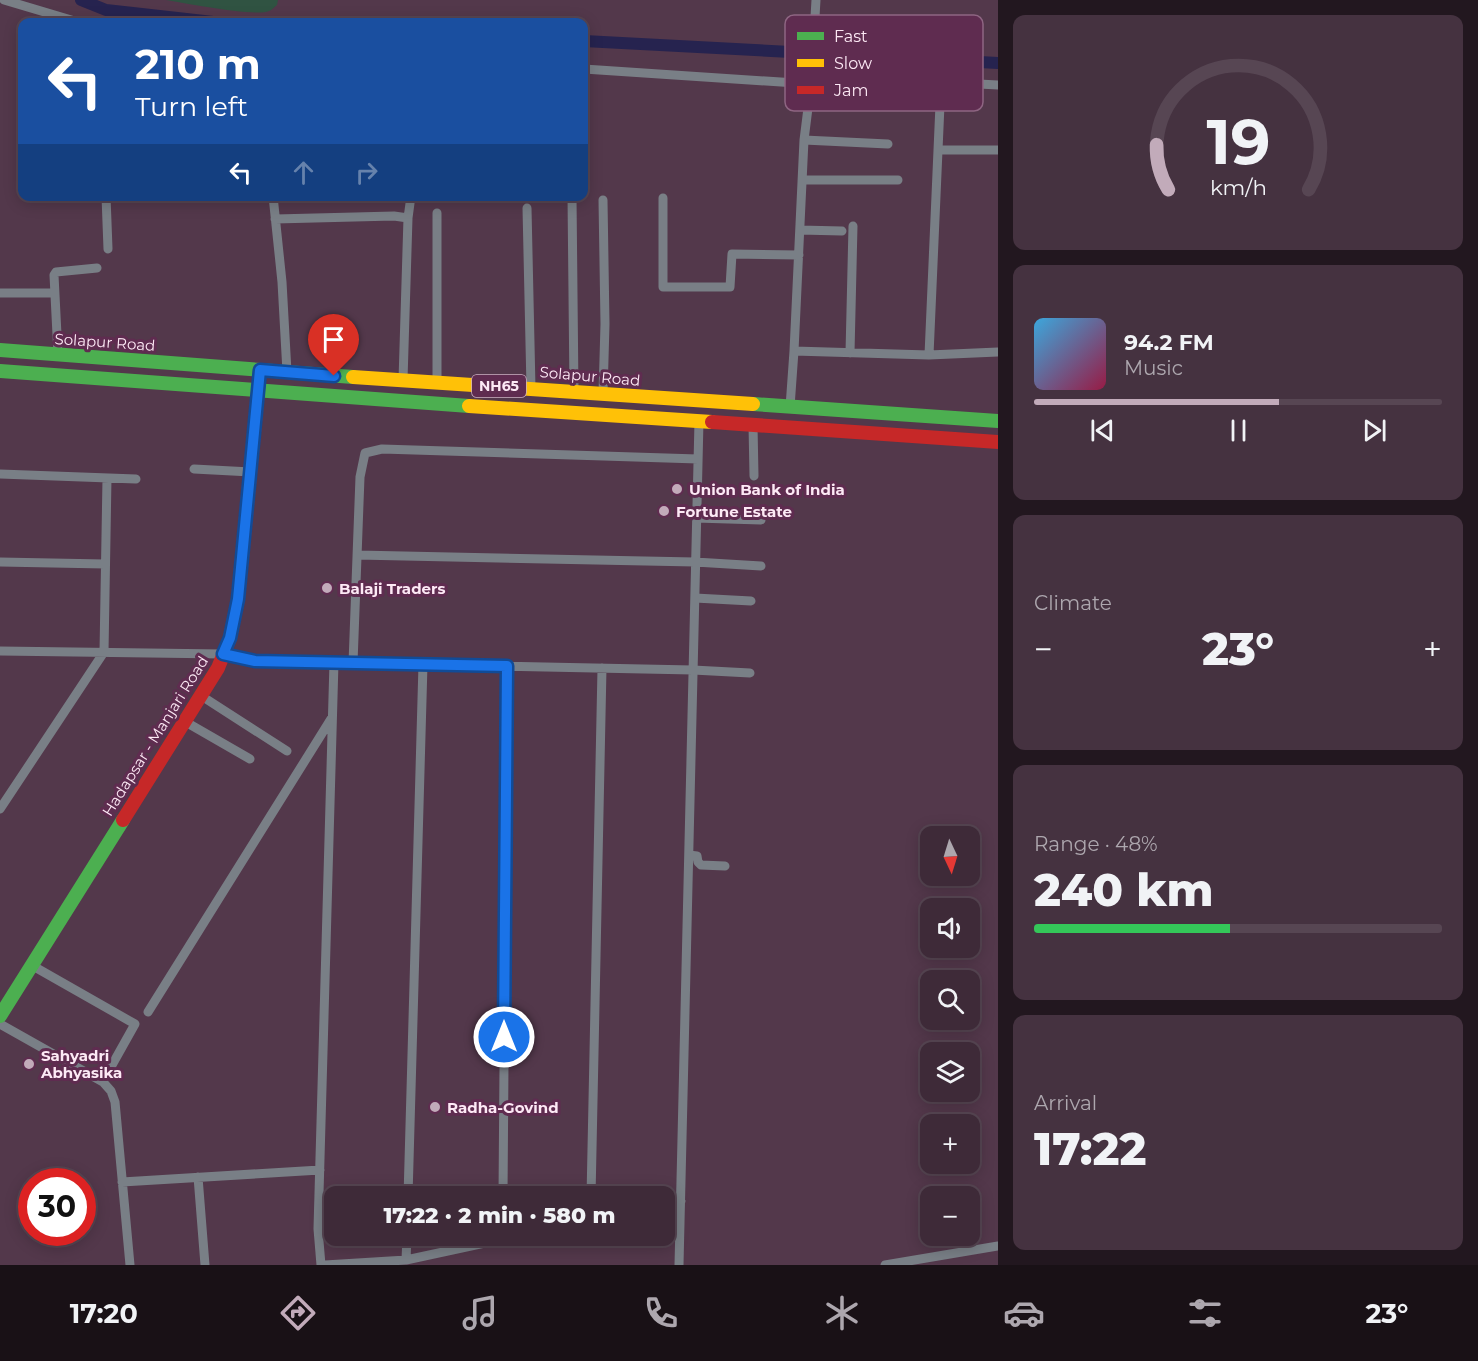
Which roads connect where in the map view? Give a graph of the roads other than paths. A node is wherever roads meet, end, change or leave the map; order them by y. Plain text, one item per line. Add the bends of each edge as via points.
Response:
1 (4, 0) edge
2 (816, 0) edge
3 (815, 15) edge
4 (65, 18) edge
5 (588, 69) edge
6 (785, 82) edge
7 (983, 84) edge
8 (998, 85) edge
9 (808, 111) edge
10 (940, 111) edge
11 (804, 140) junction
12 (888, 144) dead end
13 (939, 150) junction
14 (998, 150) edge
15 (802, 180) junction
16 (898, 180) dead end
17 (663, 198) dead end
18 (603, 200) dead end
19 (106, 201) edge
20 (273, 201) edge
21 (410, 201) edge
22 (572, 201) edge
23 (527, 208) dead end
24 (437, 213) dead end
25 (408, 218) junction
26 (275, 219) junction
27 (853, 226) dead end
28 (800, 230) junction
29 (842, 231) dead end
30 (108, 249) dead end
31 (799, 255) junction
32 (97, 268) dead end
33 (0, 293) edge
34 (54, 293) junction
35 (0, 350) edge
36 (794, 351) junction
37 (998, 352) edge
38 (850, 353) junction
39 (58, 355) junction
40 (929, 355) junction
41 (260, 370) junction
42 (0, 371) edge
43 (287, 372) junction
44 (403, 380) junction
45 (437, 383) junction
46 (531, 388) junction
47 (257, 391) junction
48 (574, 392) junction
49 (603, 394) junction
50 (789, 407) junction
51 (998, 421) edge
52 (699, 422) junction
53 (753, 425) junction
54 (998, 442) edge
55 (698, 459) junction
56 (194, 469) dead end
57 (251, 472) junction
58 (0, 474) edge
59 (754, 476) dead end
60 (106, 478) junction
61 (136, 479) dead end
62 (696, 518) junction
63 (761, 520) dead end
64 (357, 555) junction
65 (0, 562) edge
66 (696, 562) junction
67 (105, 564) junction
68 (761, 566) dead end
69 (695, 598) junction
70 (751, 601) dead end
71 (0, 651) edge
72 (104, 652) junction
73 (223, 654) junction
74 (334, 662) junction
75 (353, 663) junction
76 (423, 664) junction
77 (507, 666) junction
78 (602, 668) junction
79 (693, 670) junction
80 (750, 673) dead end
81 (200, 695) junction
82 (332, 717) junction
83 (184, 721) junction
84 (286, 751) dead end
85 (250, 759) dead end
86 (0, 809) edge
87 (689, 855) junction
88 (725, 866) dead end
89 (33, 966) junction
90 (148, 1012) dead end
91 (0, 1016) edge
92 (0, 1024) edge
93 (107, 1074) dead end
94 (320, 1170) junction
95 (198, 1177) junction
96 (122, 1182) junction
97 (408, 1186) edge
98 (503, 1186) edge
99 (591, 1186) edge
100 (681, 1201) junction
101 (675, 1202) edge
102 (407, 1246) edge
103 (468, 1246) edge
104 (998, 1246) edge
105 (406, 1260) junction
106 (130, 1265) edge
107 (205, 1265) edge
108 (322, 1265) edge
109 (679, 1265) edge
110 (885, 1265) edge

1 - 4 street
2 - 3 street
5 - 6 street
7 - 8 street
9 - 11 street
10 - 13 street
11 - 12 street
11 - 15 street
13 - 14 street
13 - 40 street
15 - 16 street
15 - 28 street
17 - 31 street via 663,287 730,287 732,254
18 - 49 street
19 - 30 street
20 - 26 street
21 - 25 street
22 - 48 street
23 - 46 street
24 - 45 street
25 - 26 street
25 - 44 street
26 - 43 street
27 - 38 street
28 - 29 street
28 - 31 street
31 - 36 street
32 - 34 street via 56,272
33 - 34 street
34 - 39 street
35 - 39 main road, Solapur Road / NH65
36 - 38 street
36 - 50 street
37 - 40 street
38 - 40 street
39 - 41 main road, Solapur Road / NH65
41 - 43 main road, Solapur Road / NH65
41 - 47 main road, Hadapsar - Manjari Road
42 - 47 main road, NH65
43 - 44 main road, Solapur Road / NH65
44 - 45 main road, Solapur Road / NH65
45 - 46 main road, Solapur Road / NH65
46 - 48 main road, Solapur Road / NH65
47 - 52 main road, NH65
47 - 57 main road, Hadapsar - Manjari Road
48 - 49 main road, Solapur Road / NH65
49 - 50 main road, Solapur Road / NH65
50 - 51 main road, Solapur Road / NH65
52 - 53 main road, NH65
52 - 55 street
53 - 54 main road, NH65
53 - 59 street
55 - 62 street
55 - 64 street via 382,449 365,453 360,477
56 - 57 street
57 - 73 main road, Hadapsar - Manjari Road via 238,599
58 - 60 street
60 - 61 street
60 - 67 street
62 - 63 street
62 - 66 street
64 - 66 street
64 - 75 street
65 - 67 street
66 - 68 street
66 - 69 street
67 - 72 street
69 - 70 street
69 - 79 street
71 - 72 street
72 - 73 street
72 - 86 street
73 - 74 street via 255,661
73 - 81 main road, Hadapsar - Manjari Road
74 - 75 street
74 - 82 street
75 - 76 street
76 - 77 street
76 - 97 street
77 - 78 street
77 - 98 street
78 - 79 street
78 - 99 street
79 - 80 street
79 - 87 street
81 - 83 main road, Hadapsar - Manjari Road
81 - 84 street
82 - 90 street
82 - 94 street
83 - 85 street
83 - 89 main road, Hadapsar - Manjari Road
87 - 88 street via 697,856 701,865
87 - 100 street
89 - 91 main road, Hadapsar - Manjari Road
89 - 93 street via 135,1024
92 - 96 street via 103,1082 111,1091
94 - 95 street
94 - 108 street via 318,1229
95 - 96 street
95 - 107 street
96 - 106 street
100 - 101 street
100 - 109 street
102 - 105 street
103 - 105 street
104 - 110 street
105 - 108 street

